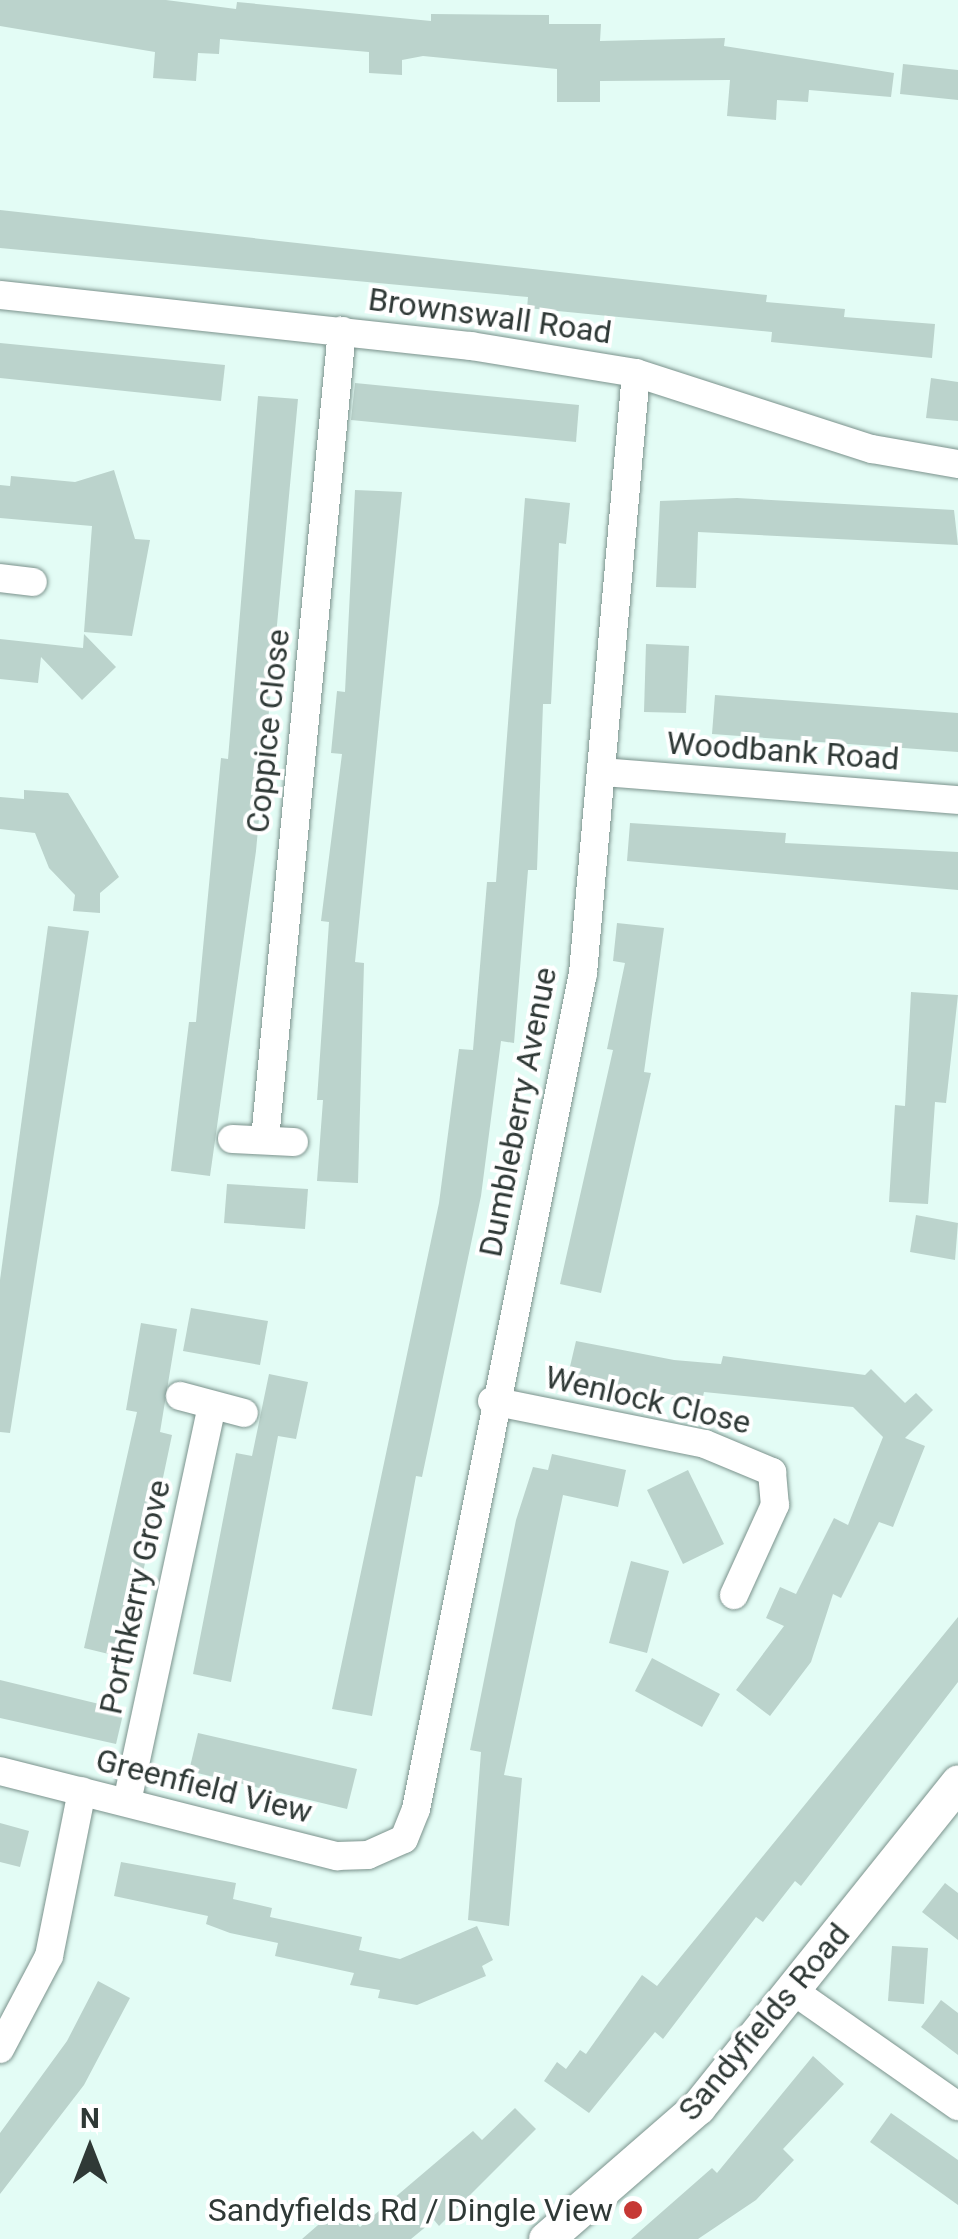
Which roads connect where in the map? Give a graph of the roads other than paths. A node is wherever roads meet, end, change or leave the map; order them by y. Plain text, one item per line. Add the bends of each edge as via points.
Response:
1 (0, 295) edge
2 (342, 331) junction
3 (636, 372) junction
4 (958, 464) edge
5 (0, 578) edge
6 (33, 582) dead end
7 (602, 772) junction
8 (958, 800) edge
9 (232, 1139) dead end
10 (265, 1139) junction
11 (294, 1142) dead end
12 (180, 1396) dead end
13 (492, 1401) junction
14 (212, 1408) junction
15 (244, 1413) dead end
16 (734, 1596) dead end
17 (0, 1771) edge
18 (958, 1782) edge
19 (82, 1791) junction
20 (127, 1802) junction
21 (391, 1848) joint
22 (795, 1992) junction
23 (0, 2049) edge
24 (958, 2106) edge
25 (546, 2239) edge

1 - 2 street, Brownswall Road
2 - 3 street, Brownswall Road
2 - 10 street, Coppice Close
3 - 4 street, Brownswall Road via 872,449
3 - 7 street, Dumbleberry Avenue
5 - 6 street
7 - 8 street, Woodbank Road
7 - 13 street, Dumbleberry Avenue via 583,973
9 - 10 street
10 - 11 street
12 - 14 street
13 - 16 street, Wenlock Close via 705,1444 772,1472 775,1505
13 - 21 street, Dumbleberry Avenue via 416,1809
14 - 15 street
14 - 20 street, Porthkerry Grove
17 - 19 street, Greenfield View
18 - 22 street, Sandyfields Road
19 - 20 street, Greenfield View
19 - 23 street via 49,1956
20 - 21 street, Greenfield View via 337,1856
22 - 24 street
22 - 25 street, Sandyfields Road via 698,2107

